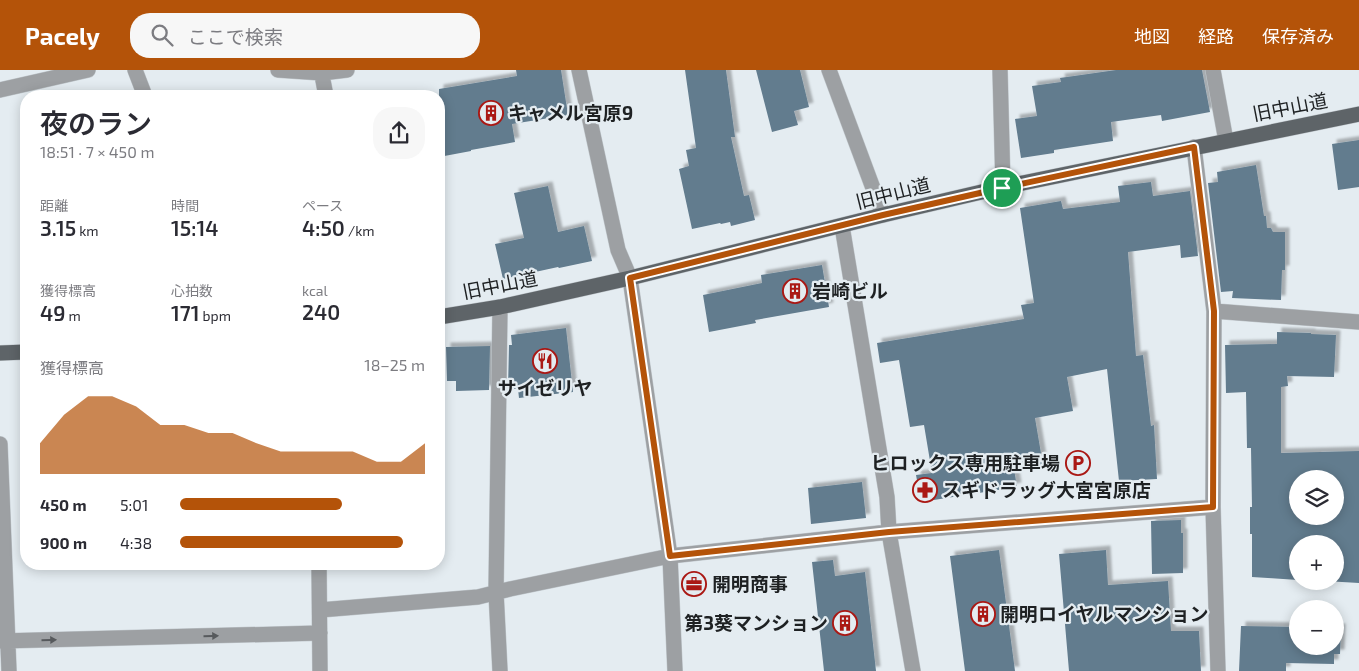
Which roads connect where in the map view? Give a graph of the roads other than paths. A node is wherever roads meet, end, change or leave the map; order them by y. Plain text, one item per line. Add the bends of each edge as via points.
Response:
1 (88, 70) edge
2 (135, 70) edge
3 (278, 70) edge
4 (347, 70) edge
5 (579, 70) edge
6 (828, 70) edge
7 (1000, 70) edge
8 (1213, 70) edge
9 (322, 72) edge
10 (0, 90) edge
11 (142, 90) edge
12 (325, 90) edge
13 (1359, 114) edge
14 (1226, 141) junction
15 (1194, 147) junction
16 (1002, 188) junction
17 (883, 215) junction
18 (842, 226) junction
19 (630, 278) junction
20 (500, 307) junction
21 (1214, 311) junction
22 (445, 317) edge
23 (1359, 322) edge
24 (20, 352) edge
25 (0, 353) edge
26 (0, 444) edge
27 (1213, 507) junction
28 (889, 532) junction
29 (670, 556) junction
30 (319, 570) edge
31 (496, 592) junction
32 (320, 610) junction
33 (320, 633) junction
34 (4, 641) edge
35 (9, 671) edge
36 (320, 671) edge
37 (500, 671) edge
38 (675, 671) edge
39 (913, 671) edge
40 (1218, 671) edge

1 - 10 street
2 - 11 street
3 - 9 street
4 - 9 street
5 - 19 street via 618,250
6 - 17 street
7 - 16 street
8 - 14 street
9 - 12 street
13 - 14 main road, 旧中山道
14 - 15 main road, 旧中山道
15 - 16 main road, 旧中山道
15 - 21 street
16 - 17 main road, 旧中山道
17 - 18 main road, 旧中山道
18 - 19 main road, 旧中山道
18 - 28 street via 887,497
19 - 20 main road, 旧中山道
19 - 29 street
20 - 22 main road, 旧中山道
20 - 31 street
21 - 23 street
21 - 27 street
24 - 25 main road
26 - 34 street
27 - 28 street
27 - 40 street
28 - 29 street
28 - 39 street
29 - 31 street
29 - 38 street
30 - 32 street
31 - 32 street via 478,597
31 - 37 street
32 - 33 street
34 -> 33 street
33 - 36 street
34 - 35 street

